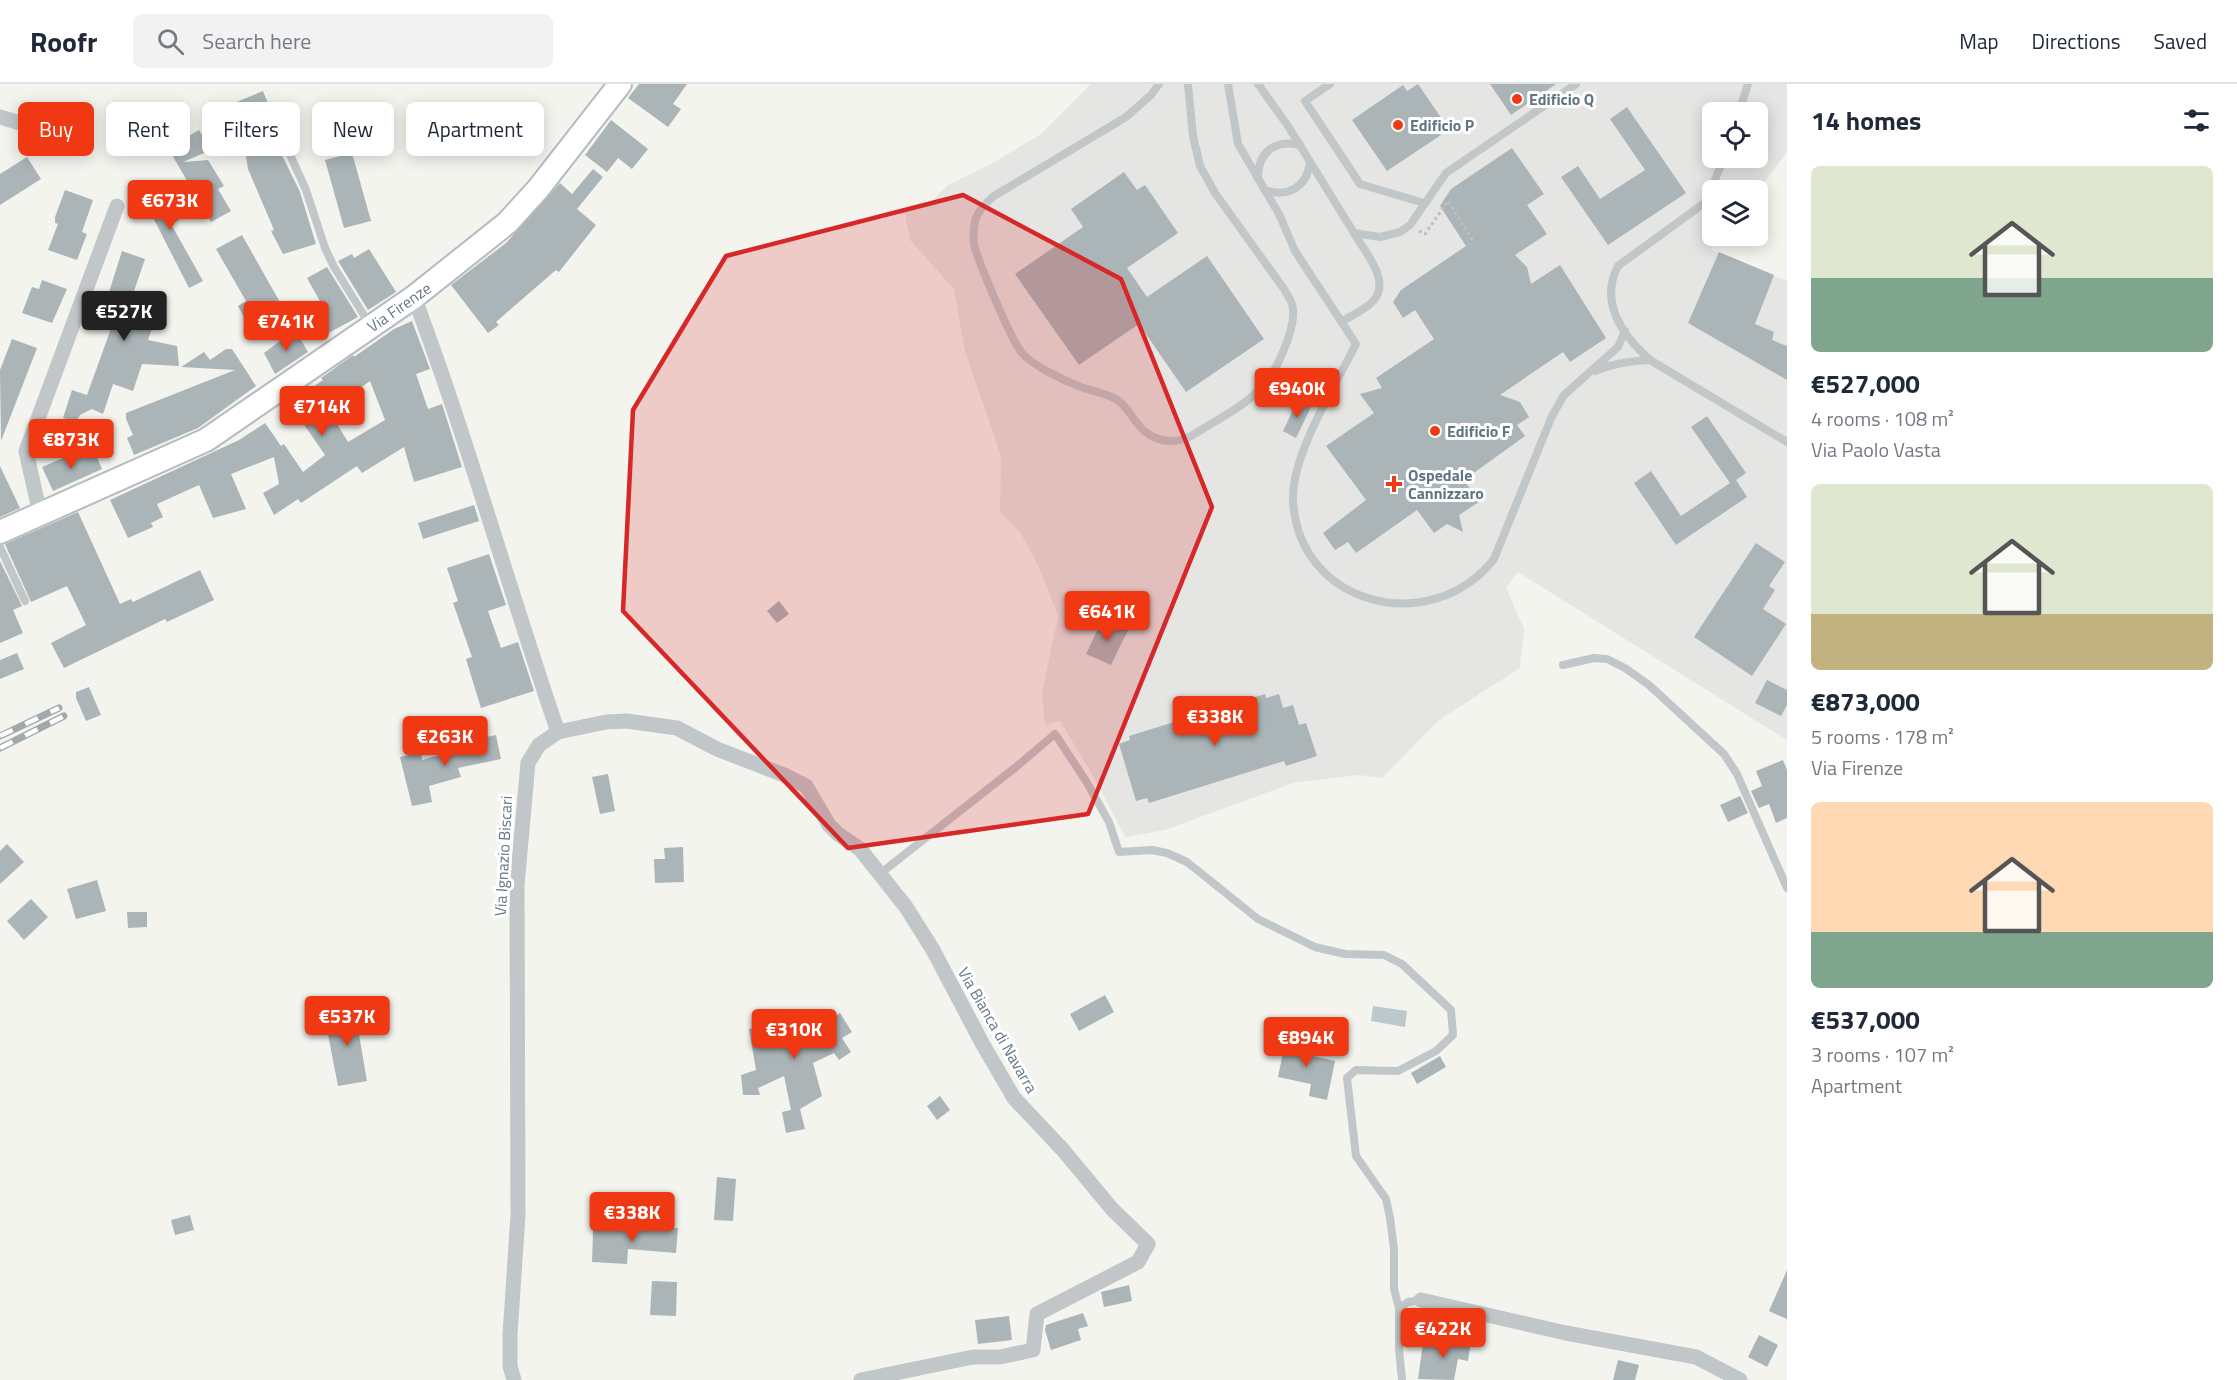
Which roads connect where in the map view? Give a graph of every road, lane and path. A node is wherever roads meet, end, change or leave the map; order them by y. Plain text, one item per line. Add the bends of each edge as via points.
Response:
1 (620, 84) edge
2 (1159, 84) edge
3 (1188, 84) edge
4 (1228, 84) edge
5 (1258, 84) edge
6 (1330, 84) edge
7 (1576, 84) edge
8 (1748, 84) edge
9 (1742, 102) edge
10 (0, 117) edge
11 (18, 122) edge
12 (1300, 145) junction
13 (291, 156) edge
14 (1310, 162) junction
15 (1720, 168) edge
16 (1258, 178) junction
17 (1265, 190) junction
18 (1424, 203) junction
19 (117, 206) dead end
20 (1410, 225) junction
21 (1354, 233) junction
22 (1473, 241) dead end
23 (414, 297) junction
24 (1343, 321) junction
25 (371, 326) junction
26 (1624, 331) junction
27 (1650, 360) junction
28 (1585, 375) junction
29 (1787, 442) edge
30 (40, 514) junction
31 (0, 532) edge
32 (0, 547) edge
33 (25, 601) dead end
34 (1563, 665) dead end
35 (558, 732) junction
36 (881, 873) junction
37 (1787, 888) edge
38 (1421, 1300) joint
39 (1399, 1308) junction
40 (514, 1380) edge
41 (861, 1380) edge
42 (1402, 1380) edge
43 (1740, 1380) edge

1 - 23 street, Via Firenze via 538,189 507,222
2 - 3 lane via 1126,117 994,196 979,212 974,236 990,285 1022,354 1079,386 1115,399 1152,438 1172,442 1193,435 1263,387 1289,335 1293,310 1284,290 1200,166
4 - 16 lane via 1238,144
5 - 12 lane
6 - 18 lane via 1305,101 1360,184
7 - 18 lane via 1446,173
8 - 9 lane
10 - 11 street
12 - 14 lane
12 - 16 lane via 1278,144 1269,149 1258,167
13 - 25 lane via 334,267
14 - 17 lane via 1309,173 1296,189 1286,193
14 - 21 lane
15 - 26 lane via 1703,204 1618,266 1612,278 1612,307
16 - 17 lane
17 - 24 lane via 1294,251
18 - 20 lane
19 - 30 street via 26,451
20 - 21 lane via 1391,236
20 - 22 path via 1425,234 1448,201
21 - 24 lane via 1380,279 1380,289 1374,301
23 - 25 street, Via Firenze
23 - 35 street via 447,385 520,625
24 - 28 lane via 1356,344 1306,443 1294,483 1295,516 1298,531 1316,563 1347,589 1378,602 1429,601 1465,587 1484,573 1494,559 1552,416 1564,395
25 - 30 street, Via Firenze via 206,440
26 - 27 lane
26 - 28 lane via 1618,347
27 - 28 lane via 1606,366
27 - 29 lane
30 - 31 street, Via Firenze
32 - 33 lane
34 - 37 lane via 1594,657 1625,668 1724,754 1737,774
35 - 36 street, Via Bianca di Navarra via 627,721 676,728 784,775 806,786 829,825 860,849
35 - 40 street, Via Ignazio Biscari via 539,745 528,763 517,885 518,1215 510,1335
36 - 39 lane via 1055,734 1109,822 1119,852 1167,853 1187,862 1258,919 1299,940 1345,954 1384,956 1401,964 1451,1010 1453,1035 1436,1051 1398,1071 1356,1070 1347,1078 1356,1156 1386,1199
36 - 41 street, Via Bianca di Navarra via 933,950 1014,1098 1148,1245 1138,1262 1037,1314 1033,1350
38 - 39 lane
38 - 43 street via 1566,1334 1696,1357
39 - 42 lane

